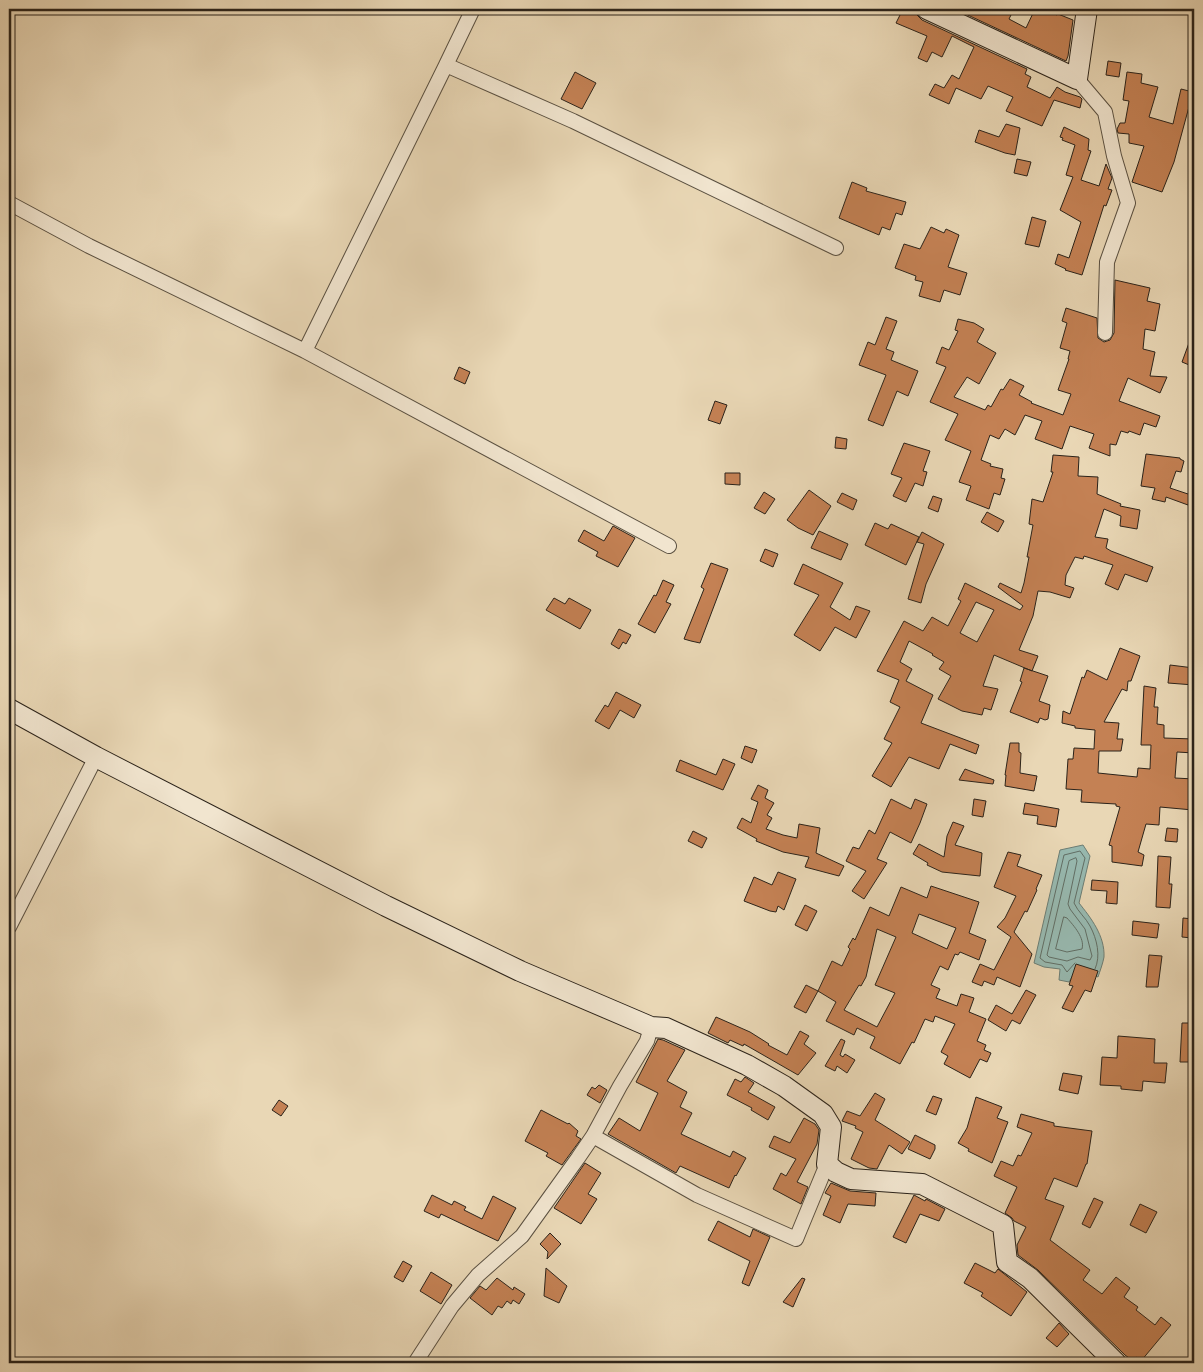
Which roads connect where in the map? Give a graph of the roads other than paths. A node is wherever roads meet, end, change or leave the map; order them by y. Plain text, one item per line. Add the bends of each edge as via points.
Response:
1 (473, 9) edge
2 (927, 9) edge
3 (1087, 9) edge
4 (446, 65) junction
5 (1077, 79) junction
6 (9, 203) edge
7 (836, 248) dead end
8 (1105, 333) dead end
9 (305, 351) junction
10 (669, 546) dead end
11 (9, 708) edge
12 (96, 757) junction
13 (9, 927) edge
14 (651, 1027) junction
15 (593, 1136) junction
16 (827, 1164) junction
17 (415, 1363) edge
18 (1116, 1363) edge

1 - 4 street
2 - 5 street
3 - 5 street
4 - 7 street via 572,121
4 - 9 street
5 - 8 street via 1104,112 1128,202 1107,262
6 - 9 street via 89,246
9 - 10 street
11 - 12 street
12 - 13 street
12 - 14 street via 520,972
14 - 15 street via 647,1041
14 - 16 street via 666,1028 747,1065 823,1114 831,1127
15 - 16 street via 697,1195 796,1238
15 - 17 street via 522,1236 478,1275 452,1306
16 - 18 street via 851,1179 922,1184 1003,1225 1007,1262 1030,1278

